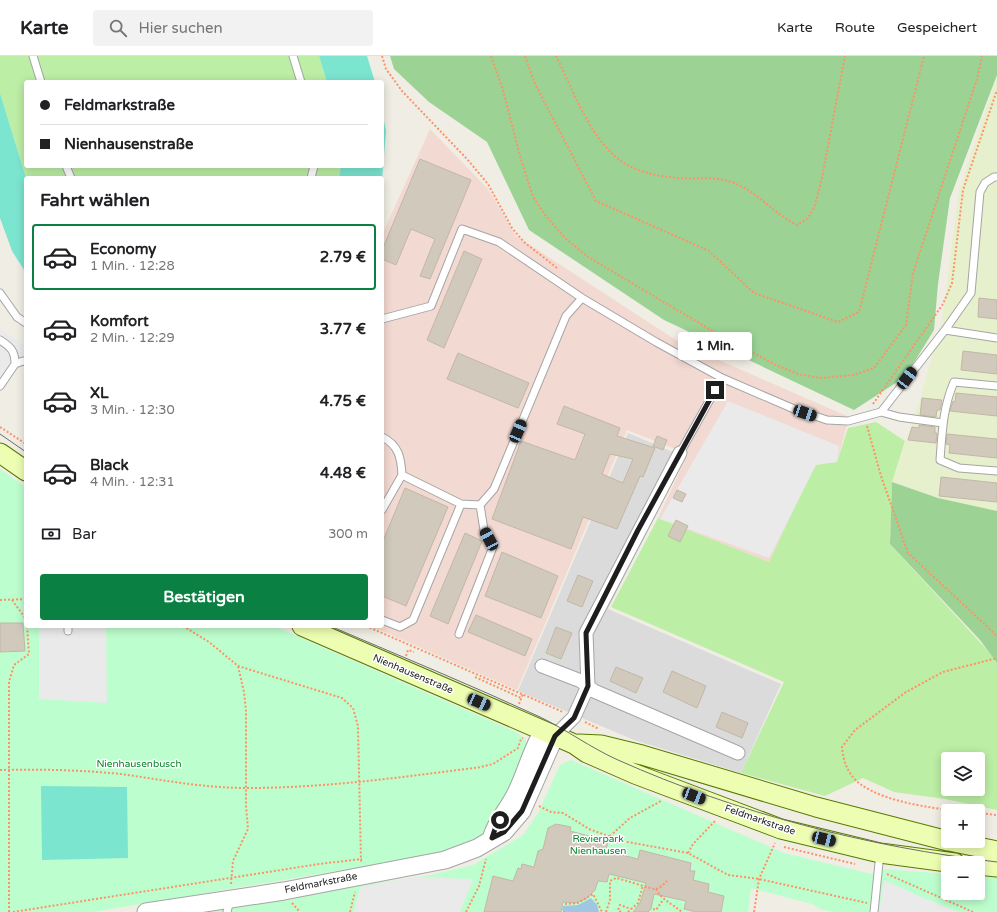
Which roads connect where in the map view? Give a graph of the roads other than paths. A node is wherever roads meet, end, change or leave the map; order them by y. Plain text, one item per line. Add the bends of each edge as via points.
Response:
1 (33, 56) edge
2 (293, 56) edge
3 (40, 80) edge
4 (300, 80) edge
5 (997, 177) edge
6 (0, 293) edge
7 (582, 298) junction
8 (384, 318) edge
9 (24, 322) edge
10 (945, 330) junction
11 (997, 338) edge
12 (0, 340) edge
13 (24, 362) edge
14 (15, 364) junction
15 (722, 378) junction
16 (0, 386) edge
17 (997, 386) edge
18 (881, 412) junction
19 (943, 423) junction
20 (384, 438) edge
21 (0, 452) edge
22 (680, 453) joint
23 (24, 470) edge
24 (997, 471) edge
25 (402, 475) junction
26 (461, 504) junction
27 (480, 505) junction
28 (384, 506) edge
29 (384, 621) edge
30 (307, 628) edge
31 (459, 634) dead end
32 (542, 666) dead end
33 (588, 686) junction
34 (549, 734) junction
35 (574, 744) junction
36 (738, 753) dead end
37 (492, 838) junction
38 (941, 839) edge
39 (982, 848) edge
40 (997, 851) edge
41 (879, 860) junction
42 (941, 862) edge
43 (985, 867) edge
44 (997, 868) edge
45 (229, 905) edge
46 (875, 908) edge
47 (146, 912) edge

1 - 3 lane
2 - 4 lane
5 - 10 lane via 985,183 980,192 972,293
6 - 9 lane via 17,317
7 - 8 lane via 500,242 462,230 431,306
7 - 15 lane
7 - 27 lane via 566,316 494,489
10 - 11 lane
10 - 18 lane
12 - 14 lane via 15,353
13 - 14 lane
14 - 16 lane
15 - 18 lane via 794,409 827,420 848,421
15 - 22 lane
17 - 19 lane via 954,382
18 - 19 lane
19 - 24 lane via 940,460 958,468
20 - 25 lane via 390,441 400,456
21 - 23 main road
22 - 33 street via 586,633
25 - 26 lane
25 - 28 lane
26 - 27 lane
26 - 29 lane via 413,620 400,627
27 - 31 lane via 484,530 493,547
30 - 34 main road, Nienhausenstraße
32 - 33 street
33 - 34 street via 574,718
33 - 36 street via 594,691
34 - 35 main road, Feldmarkstraße
34 - 37 street via 536,743 517,792 496,826
34 - 37 street, Feldmarkstraße via 528,800 515,821 504,832
35 - 38 main road, Feldmarkstraße via 601,745 642,755 816,807
35 - 41 main road, Feldmarkstraße via 587,753 635,774 781,829
37 - 45 street, Feldmarkstraße via 477,848 445,860 284,890
39 - 40 main road, Feldmarkstraße
41 - 42 main road, Feldmarkstraße
41 - 46 lane
43 - 44 main road
45 - 47 street, Feldmarkstraße

